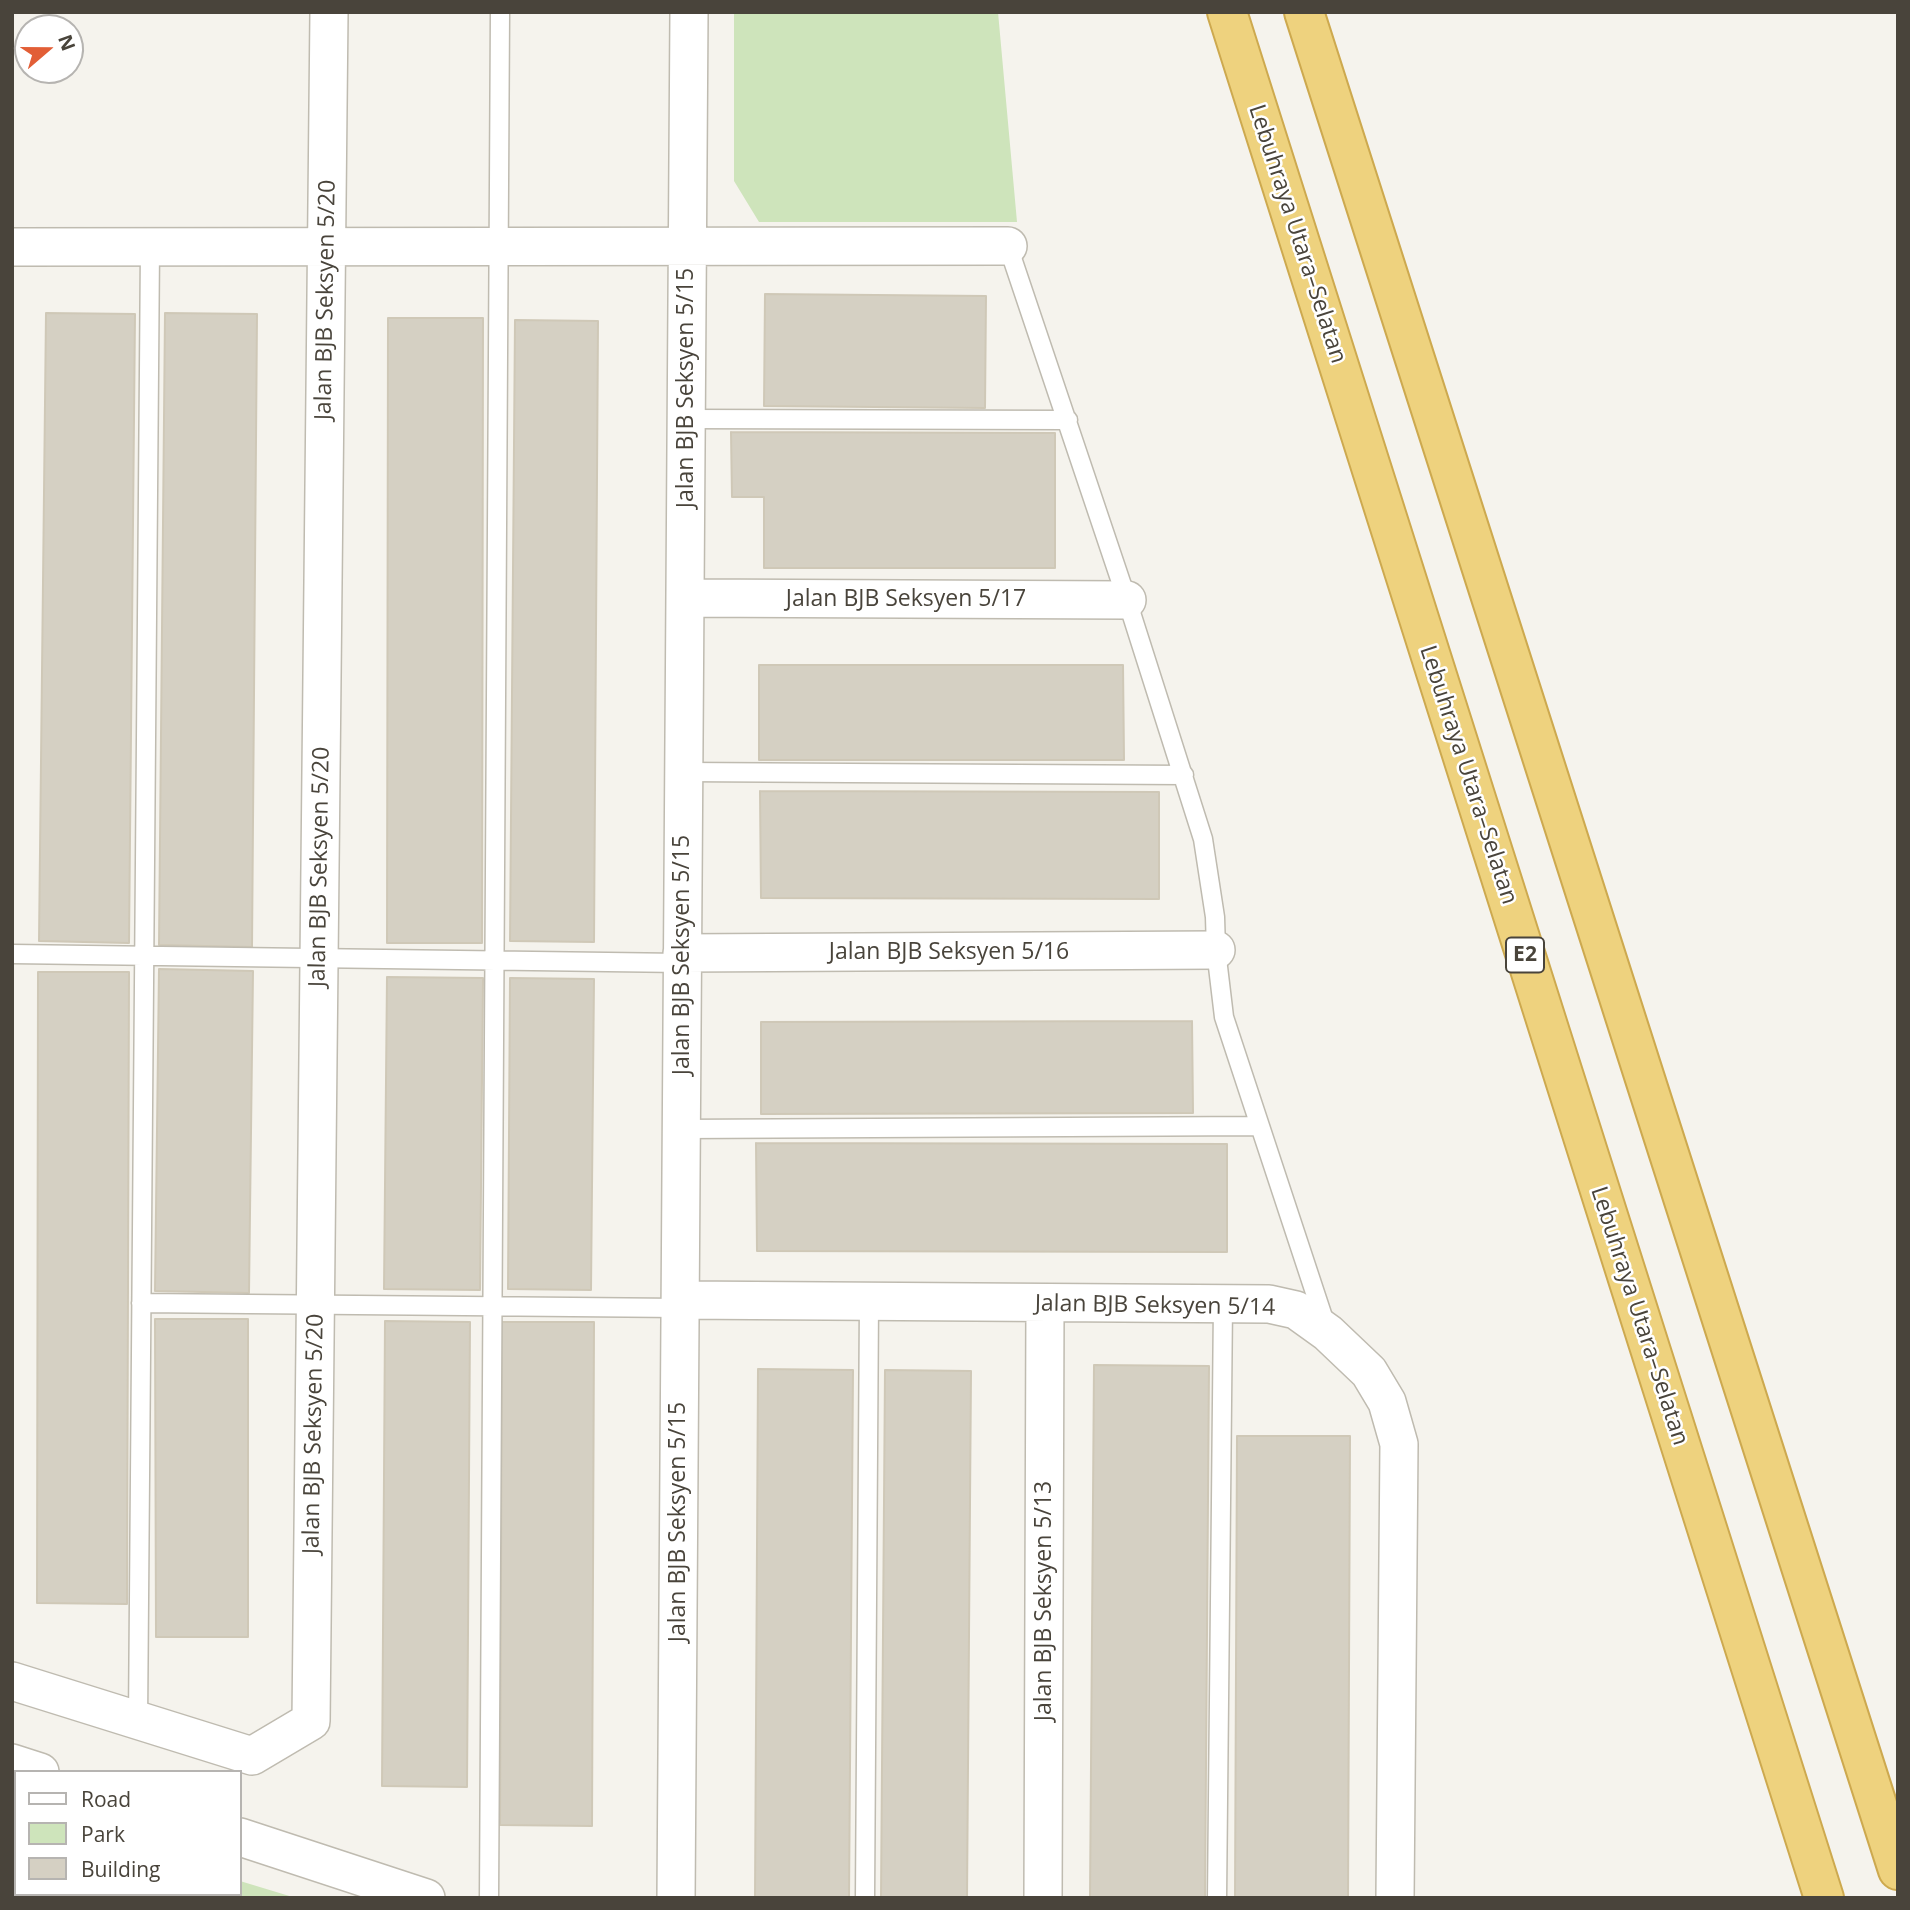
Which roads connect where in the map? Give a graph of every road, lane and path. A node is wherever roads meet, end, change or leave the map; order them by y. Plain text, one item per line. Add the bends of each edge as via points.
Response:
1 (329, 12) edge
2 (500, 12) edge
3 (689, 12) edge
4 (1227, 12) edge
5 (1304, 12) edge
6 (499, 245) junction
7 (687, 245) junction
8 (327, 246) junction
9 (1008, 246) joint
10 (12, 247) edge
11 (150, 247) junction
12 (686, 419) junction
13 (1068, 420) junction
14 (685, 598) junction
15 (1127, 600) junction
16 (683, 772) junction
17 (1184, 775) junction
18 (1216, 950) junction
19 (12, 954) edge
20 (144, 956) junction
21 (319, 958) junction
22 (682, 958) junction
23 (494, 961) junction
24 (1260, 1126) junction
25 (681, 1129) junction
26 (869, 1301) junction
27 (141, 1303) junction
28 (1223, 1303) junction
29 (316, 1304) junction
30 (680, 1304) junction
31 (1045, 1304) junction
32 (493, 1306) junction
33 (1328, 1333) junction
34 (12, 1681) edge
35 (138, 1720) junction
36 (12, 1763) edge
37 (34, 1770) edge
38 (242, 1838) edge
39 (1898, 1870) edge
40 (426, 1898) edge
41 (489, 1898) edge
42 (676, 1898) edge
43 (865, 1898) edge
44 (1043, 1898) edge
45 (1217, 1898) edge
46 (1395, 1898) edge
47 (1824, 1898) edge

1 - 8 street, Jalan BJB Seksyen 5/20
2 - 6 lane
3 - 7 street, Jalan BJB Seksyen 5/15
4 - 47 highway, Lebuhraya Utara–Selatan / E2
5 - 39 highway
6 - 7 street
6 - 8 street
6 - 23 lane
7 - 9 street
7 - 12 street, Jalan BJB Seksyen 5/15
8 - 11 street
8 - 21 street, Jalan BJB Seksyen 5/20
9 - 13 lane
10 - 11 street
11 - 20 lane
12 - 13 lane
12 - 14 street, Jalan BJB Seksyen 5/15
13 - 15 lane
14 - 15 street, Jalan BJB Seksyen 5/17
14 - 16 street, Jalan BJB Seksyen 5/15
15 - 17 lane
16 - 17 lane
16 - 22 street, Jalan BJB Seksyen 5/15
17 - 18 lane via 1203,839
18 - 22 street, Jalan BJB Seksyen 5/16
18 - 24 lane via 1224,1017
19 - 20 lane
20 - 21 lane
20 - 27 lane
21 - 23 lane
21 - 29 street, Jalan BJB Seksyen 5/20
22 - 23 lane
22 - 25 street, Jalan BJB Seksyen 5/15
23 - 32 lane
24 - 25 lane
24 - 33 lane
25 - 30 street, Jalan BJB Seksyen 5/15
26 - 30 street, Jalan BJB Seksyen 5/14
26 - 31 street, Jalan BJB Seksyen 5/14
26 - 43 lane
27 - 29 lane
27 - 35 lane
28 - 31 street, Jalan BJB Seksyen 5/14
28 - 33 street, Jalan BJB Seksyen 5/14 via 1296,1310
28 - 45 lane
29 - 32 lane
29 - 35 street, Jalan BJB Seksyen 5/20 via 311,1721 252,1756
30 - 32 lane
30 - 42 street, Jalan BJB Seksyen 5/15
31 - 44 street, Jalan BJB Seksyen 5/13
32 - 41 lane
33 - 46 street, Jalan BJB Seksyen 5/14 via 1369,1372 1387,1402 1399,1444
34 - 35 street
36 - 37 street
38 - 40 street

